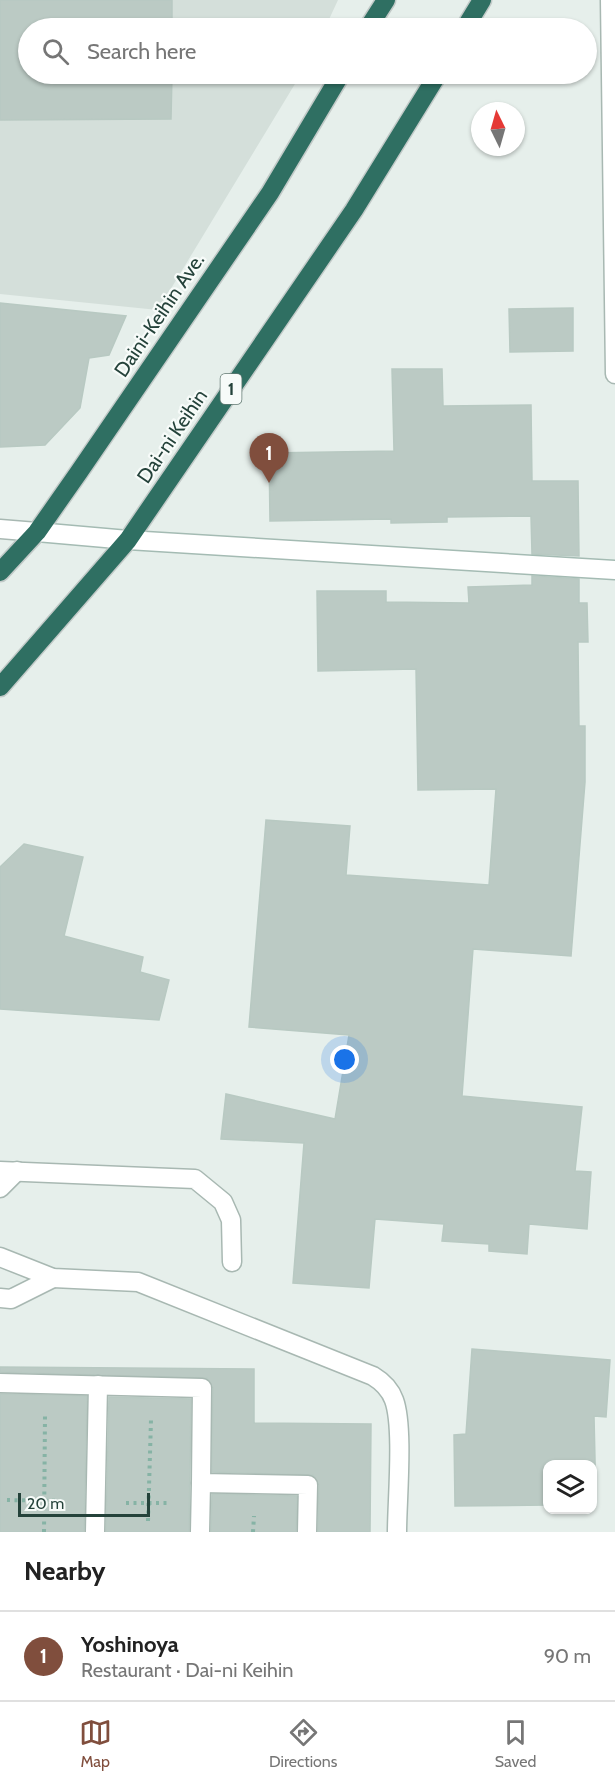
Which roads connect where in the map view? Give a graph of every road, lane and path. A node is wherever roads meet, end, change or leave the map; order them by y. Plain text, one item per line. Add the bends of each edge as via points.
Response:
1 (386, 0) edge
2 (482, 0) edge
3 (609, 0) edge
4 (374, 18) edge
5 (471, 18) edge
6 (335, 84) edge
7 (432, 84) edge
8 (615, 374) edge
9 (0, 529) edge
10 (37, 532) junction
11 (128, 540) junction
12 (615, 570) edge
13 (0, 572) edge
14 (0, 687) edge
15 (9, 1171) edge
16 (0, 1188) edge
17 (0, 1257) edge
18 (232, 1262) dead end
19 (53, 1278) junction
20 (0, 1298) edge
21 (0, 1383) edge
22 (98, 1385) junction
23 (45, 1405) dead end
24 (151, 1411) dead end
25 (201, 1483) junction
26 (7, 1500) dead end
27 (44, 1501) junction
28 (71, 1502) dead end
29 (122, 1503) dead end
30 (149, 1503) junction
31 (171, 1503) dead end
32 (148, 1521) dead end
33 (44, 1532) edge
34 (95, 1532) edge
35 (200, 1532) edge
36 (307, 1532) edge
37 (397, 1532) edge

1 - 4 highway
2 - 5 highway
3 - 8 street
6 - 10 highway, Daini-Keihin Ave. via 270,193
7 - 11 highway, Dai-ni Keihin / 1 via 354,210
9 - 10 street
10 - 11 street
10 - 13 highway, Daini-Keihin Ave.
11 - 12 street
11 - 14 highway, Dai-ni Keihin / 1
15 - 16 street
15 - 18 street via 195,1179 223,1202 231,1220
17 - 19 street
19 - 20 street via 11,1299
19 - 37 street via 138,1282 385,1383 394,1400 398,1426
21 - 22 street
22 - 25 street via 201,1388
22 - 34 street
23 - 27 path
24 - 30 path
25 - 35 street
25 - 36 street via 308,1485
26 - 27 path
27 - 28 path
27 - 33 path
29 - 30 path
30 - 31 path
30 - 32 path

